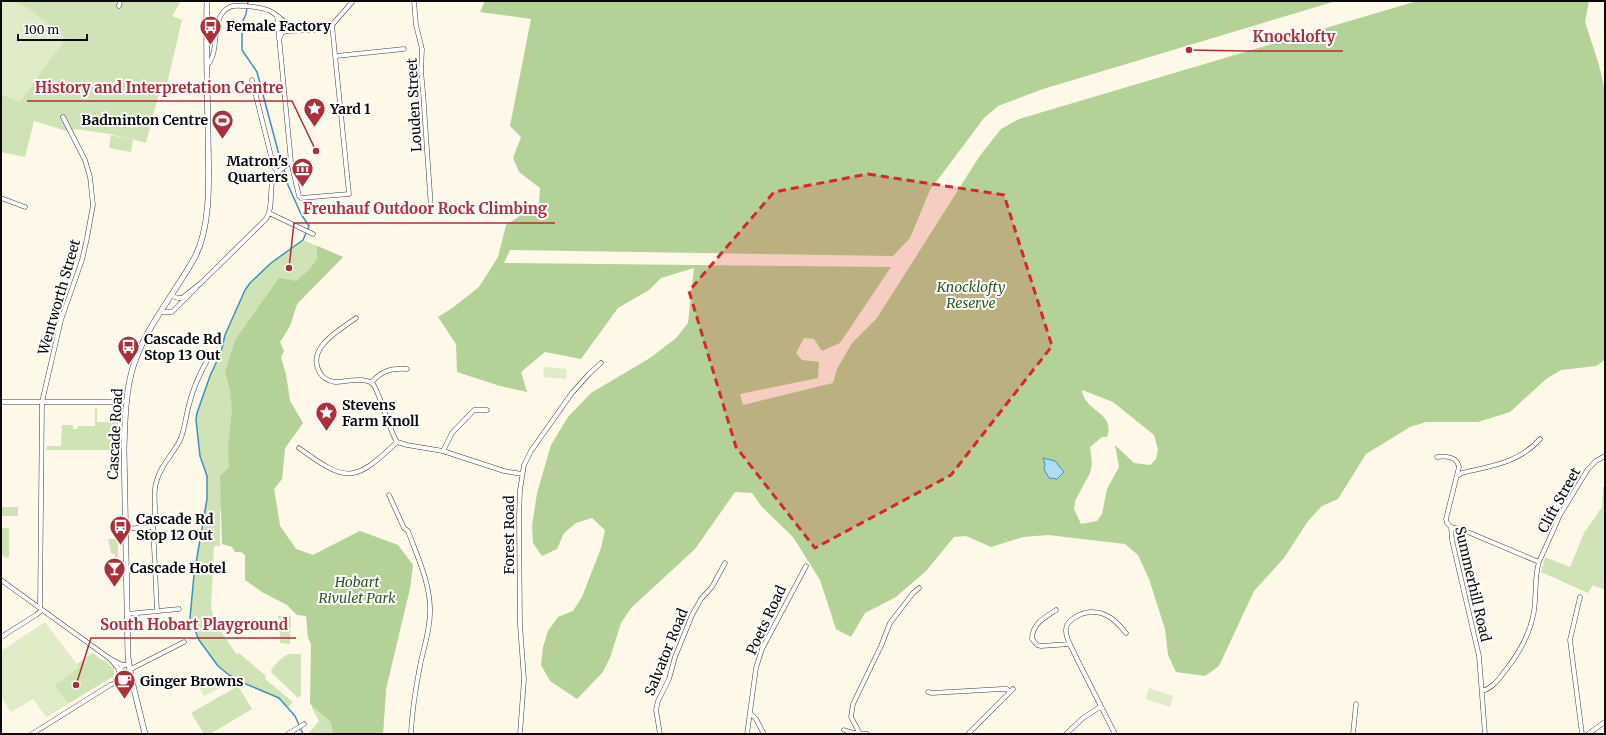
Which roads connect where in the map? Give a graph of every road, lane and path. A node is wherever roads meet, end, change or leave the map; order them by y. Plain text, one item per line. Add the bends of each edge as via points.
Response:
1 (207, 1) edge
2 (353, 1) edge
3 (414, 1) edge
4 (277, 16) junction
5 (332, 25) junction
6 (301, 30) junction
7 (278, 39) junction
8 (404, 49) dead end
9 (336, 56) junction
10 (207, 65) junction
11 (252, 80) dead end
12 (63, 117) dead end
13 (291, 162) junction
14 (277, 172) junction
15 (1, 198) edge
16 (25, 207) dead end
17 (431, 208) dead end
18 (269, 213) junction
19 (311, 234) dead end
20 (201, 283) junction
21 (172, 296) junction
22 (162, 312) junction
23 (356, 318) dead end
24 (210, 354) dead end
25 (601, 363) dead end
26 (407, 369) dead end
27 (371, 382) junction
28 (1, 402) edge
29 (42, 402) junction
30 (126, 402) junction
31 (487, 410) dead end
32 (1540, 439) dead end
33 (397, 442) junction
34 (299, 448) dead end
35 (443, 451) junction
36 (1605, 456) edge
37 (1437, 457) dead end
38 (522, 474) junction
39 (1457, 476) junction
40 (389, 495) dead end
41 (153, 525) junction
42 (1451, 527) junction
43 (125, 529) junction
44 (1539, 562) junction
45 (725, 563) dead end
46 (806, 566) dead end
47 (1, 580) edge
48 (919, 588) dead end
49 (1580, 597) dead end
50 (41, 609) junction
51 (179, 609) dead end
52 (1056, 610) dead end
53 (157, 611) junction
54 (127, 614) junction
55 (1126, 633) dead end
56 (1, 637) edge
57 (184, 642) dead end
58 (1070, 644) junction
59 (109, 658) junction
60 (127, 667) junction
61 (119, 672) junction
62 (131, 678) junction
63 (124, 679) junction
64 (110, 685) junction
65 (928, 692) dead end
66 (1482, 692) junction
67 (1356, 704) dead end
68 (1100, 707) junction
69 (750, 713) junction
70 (1605, 722) edge
71 (304, 724) dead end
72 (844, 730) dead end
73 (859, 732) junction
74 (32, 734) edge
75 (144, 734) edge
76 (288, 734) edge
77 (411, 734) edge
78 (520, 734) edge
79 (660, 734) edge
80 (747, 734) edge
81 (764, 734) edge
82 (867, 734) edge
83 (968, 734) edge
84 (1066, 734) edge
85 (1115, 734) edge
86 (1352, 734) edge
87 (1485, 734) edge
88 (1582, 734) edge
89 (1588, 734) edge

1 - 10 street, Cascade Road
2 - 5 street
3 - 17 street, Louden Street via 422,49 421,71
4 - 6 street
4 - 7 street
4 - 10 street via 266,9 230,6 217,27 212,58
5 - 6 street via 315,30
5 - 9 street
6 - 7 street via 286,31
7 - 13 street
8 - 9 street
9 - 13 street via 349,194 300,198
10 - 21 street, Cascade Road via 208,180 204,232 200,248
11 - 14 street
12 - 29 street, Wentworth Street via 85,160 93,205 84,252 61,320
13 - 14 street
14 - 18 street via 272,181
15 - 16 street
18 - 19 street
18 - 20 street via 266,219
20 - 21 street via 182,298
20 - 22 street via 172,312
21 - 22 street, Cascade Road
22 - 30 street, Cascade Road via 137,357
23 - 27 street via 319,348 316,357 318,367 322,375 331,381
24 - 41 street via 199,374 180,439 158,473 155,485 156,517
25 - 38 street, Forest Road via 572,393 527,457
26 - 27 street via 381,373
27 - 33 street
28 - 29 street
29 - 30 street
29 - 50 street, Wentworth Street
30 - 43 street, Cascade Road
31 - 35 street via 474,410 452,433
32 - 39 street via 1514,460
33 - 34 street via 366,468 348,474 332,470
33 - 35 street
35 - 38 street via 485,466
36 - 44 street, Clift Street via 1596,460 1588,470 1560,515
37 - 39 street, Summerhill Road via 1454,458 1458,462
38 - 78 street, Forest Road via 519,601 524,679
39 - 42 street, Summerhill Road via 1447,513 1447,523
40 - 77 street via 404,528 408,531 429,592 428,627 415,692
41 - 43 street via 150,528
41 - 53 street
42 - 44 street
42 - 66 street, Summerhill Road via 1479,656
43 - 54 street, Cascade Road
44 - 66 street, Clift Street via 1535,576 1534,613 1523,645 1496,683
45 - 79 street, Salvator Road via 712,587 696,606 675,657 669,679 658,700 656,710
46 - 69 street, Poets Road via 762,649 756,668
47 - 50 street
48 - 73 street via 913,592 890,623 851,710 851,717
49 - 88 street via 1570,640
50 - 56 street via 38,614
50 - 59 street
51 - 53 street
52 - 58 street via 1037,624 1032,639 1041,646
53 - 54 street
54 - 60 street, Cascade Road
55 - 58 street via 1112,618 1085,613 1068,623 1066,631
57 - 60 street
58 - 68 street
59 - 60 street
59 - 61 street
60 - 61 street
60 - 62 street, Cascade Road
61 - 63 street via 120,677
61 - 64 street
62 - 63 street
62 - 75 street, Cascade Road
63 - 64 street
64 - 74 street
65 - 83 street via 1012,690
66 - 87 street, Summerhill Road
67 - 86 street
68 - 84 street
68 - 85 street
69 - 80 street, Poets Road
69 - 81 street via 756,718
70 - 89 street
71 - 76 street
72 - 73 street via 850,733
73 - 82 street

